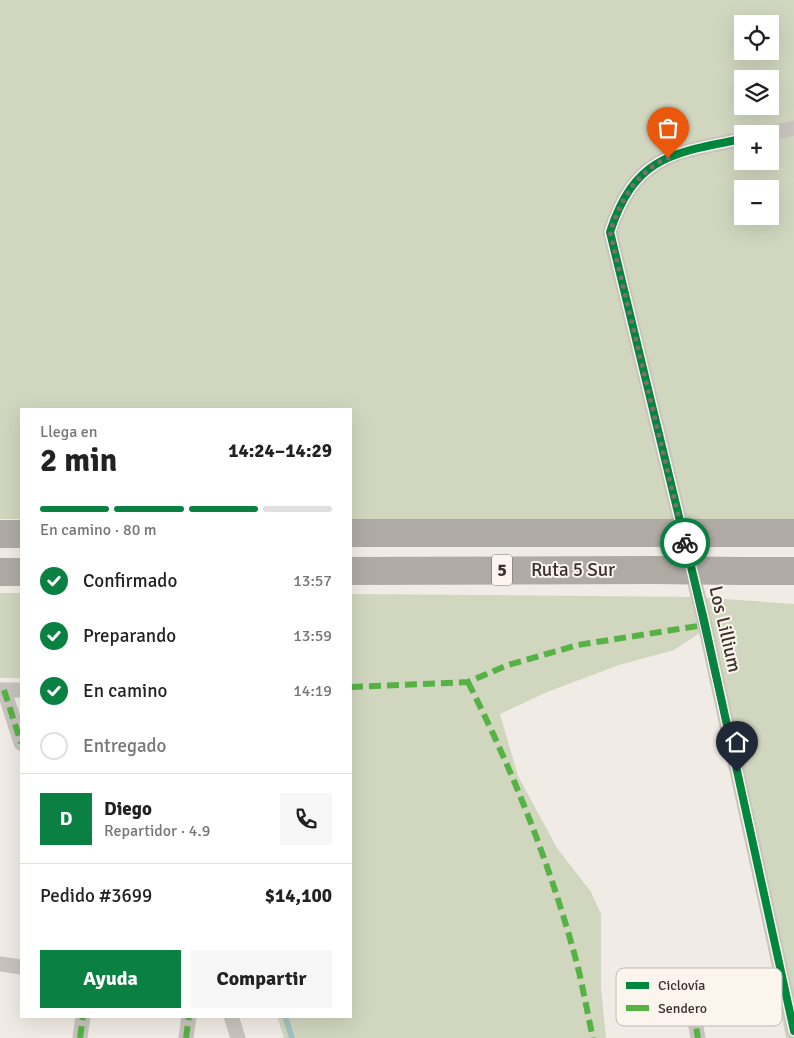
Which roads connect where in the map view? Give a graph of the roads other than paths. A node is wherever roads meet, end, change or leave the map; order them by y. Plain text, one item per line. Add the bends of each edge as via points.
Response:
1 (794, 128) edge
2 (779, 131) edge
3 (734, 141) edge
4 (352, 533) edge
5 (794, 533) edge
6 (0, 534) edge
7 (20, 534) edge
8 (352, 571) edge
9 (794, 571) edge
10 (0, 572) edge
11 (20, 572) edge
12 (2, 690) edge
13 (20, 690) edge
14 (20, 740) edge
15 (0, 964) edge
16 (20, 967) edge
17 (780, 968) edge
18 (782, 976) edge
19 (83, 1018) edge
20 (189, 1018) edge
21 (232, 1018) edge
22 (794, 1031) edge
23 (80, 1038) edge
24 (186, 1038) edge
25 (238, 1038) edge

1 - 2 street
3 - 17 street, Los Lillium via 682,151 654,164 633,184 619,205 610,232 704,620
4 - 5 highway, Ruta 5 Sur / 5, bridge
6 - 7 highway
8 - 9 highway, Ruta 5 Sur / 5, bridge
10 - 11 highway
12 - 13 street
12 - 14 street
15 - 16 street
18 - 22 street, Los Lillium
19 - 23 street
20 - 24 street
21 - 25 street

